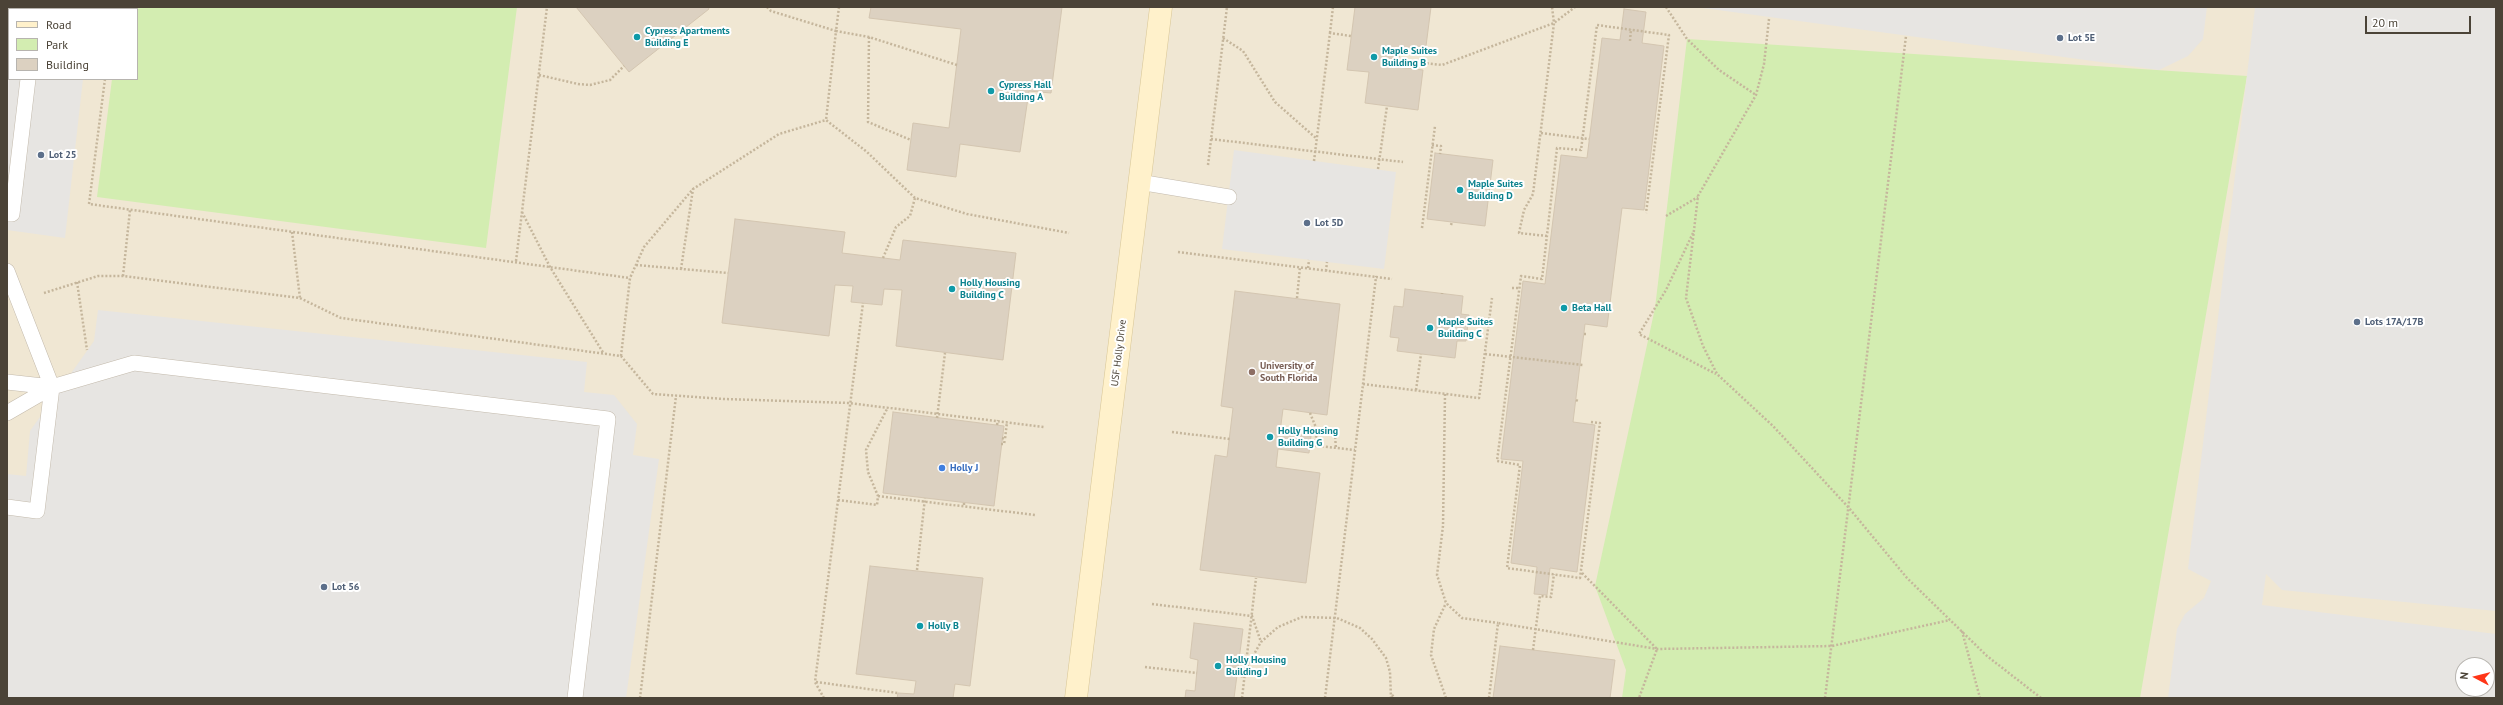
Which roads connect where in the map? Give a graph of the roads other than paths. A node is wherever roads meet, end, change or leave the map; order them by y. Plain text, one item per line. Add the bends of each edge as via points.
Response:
1 (1161, 7) edge
2 (28, 80) edge
3 (1139, 182) junction
4 (1228, 196) dead end
5 (7, 214) edge
6 (7, 271) edge
7 (7, 382) edge
8 (52, 387) junction
9 (7, 413) edge
10 (7, 507) edge
11 (575, 698) edge
12 (1076, 698) edge

1 - 3 street, USF Holly Drive
2 - 5 lane via 12,214
3 - 4 lane
3 - 12 street, USF Holly Drive
6 - 8 lane
7 - 8 lane
8 - 9 lane
8 - 10 lane via 38,511
8 - 11 lane via 134,363 608,419

